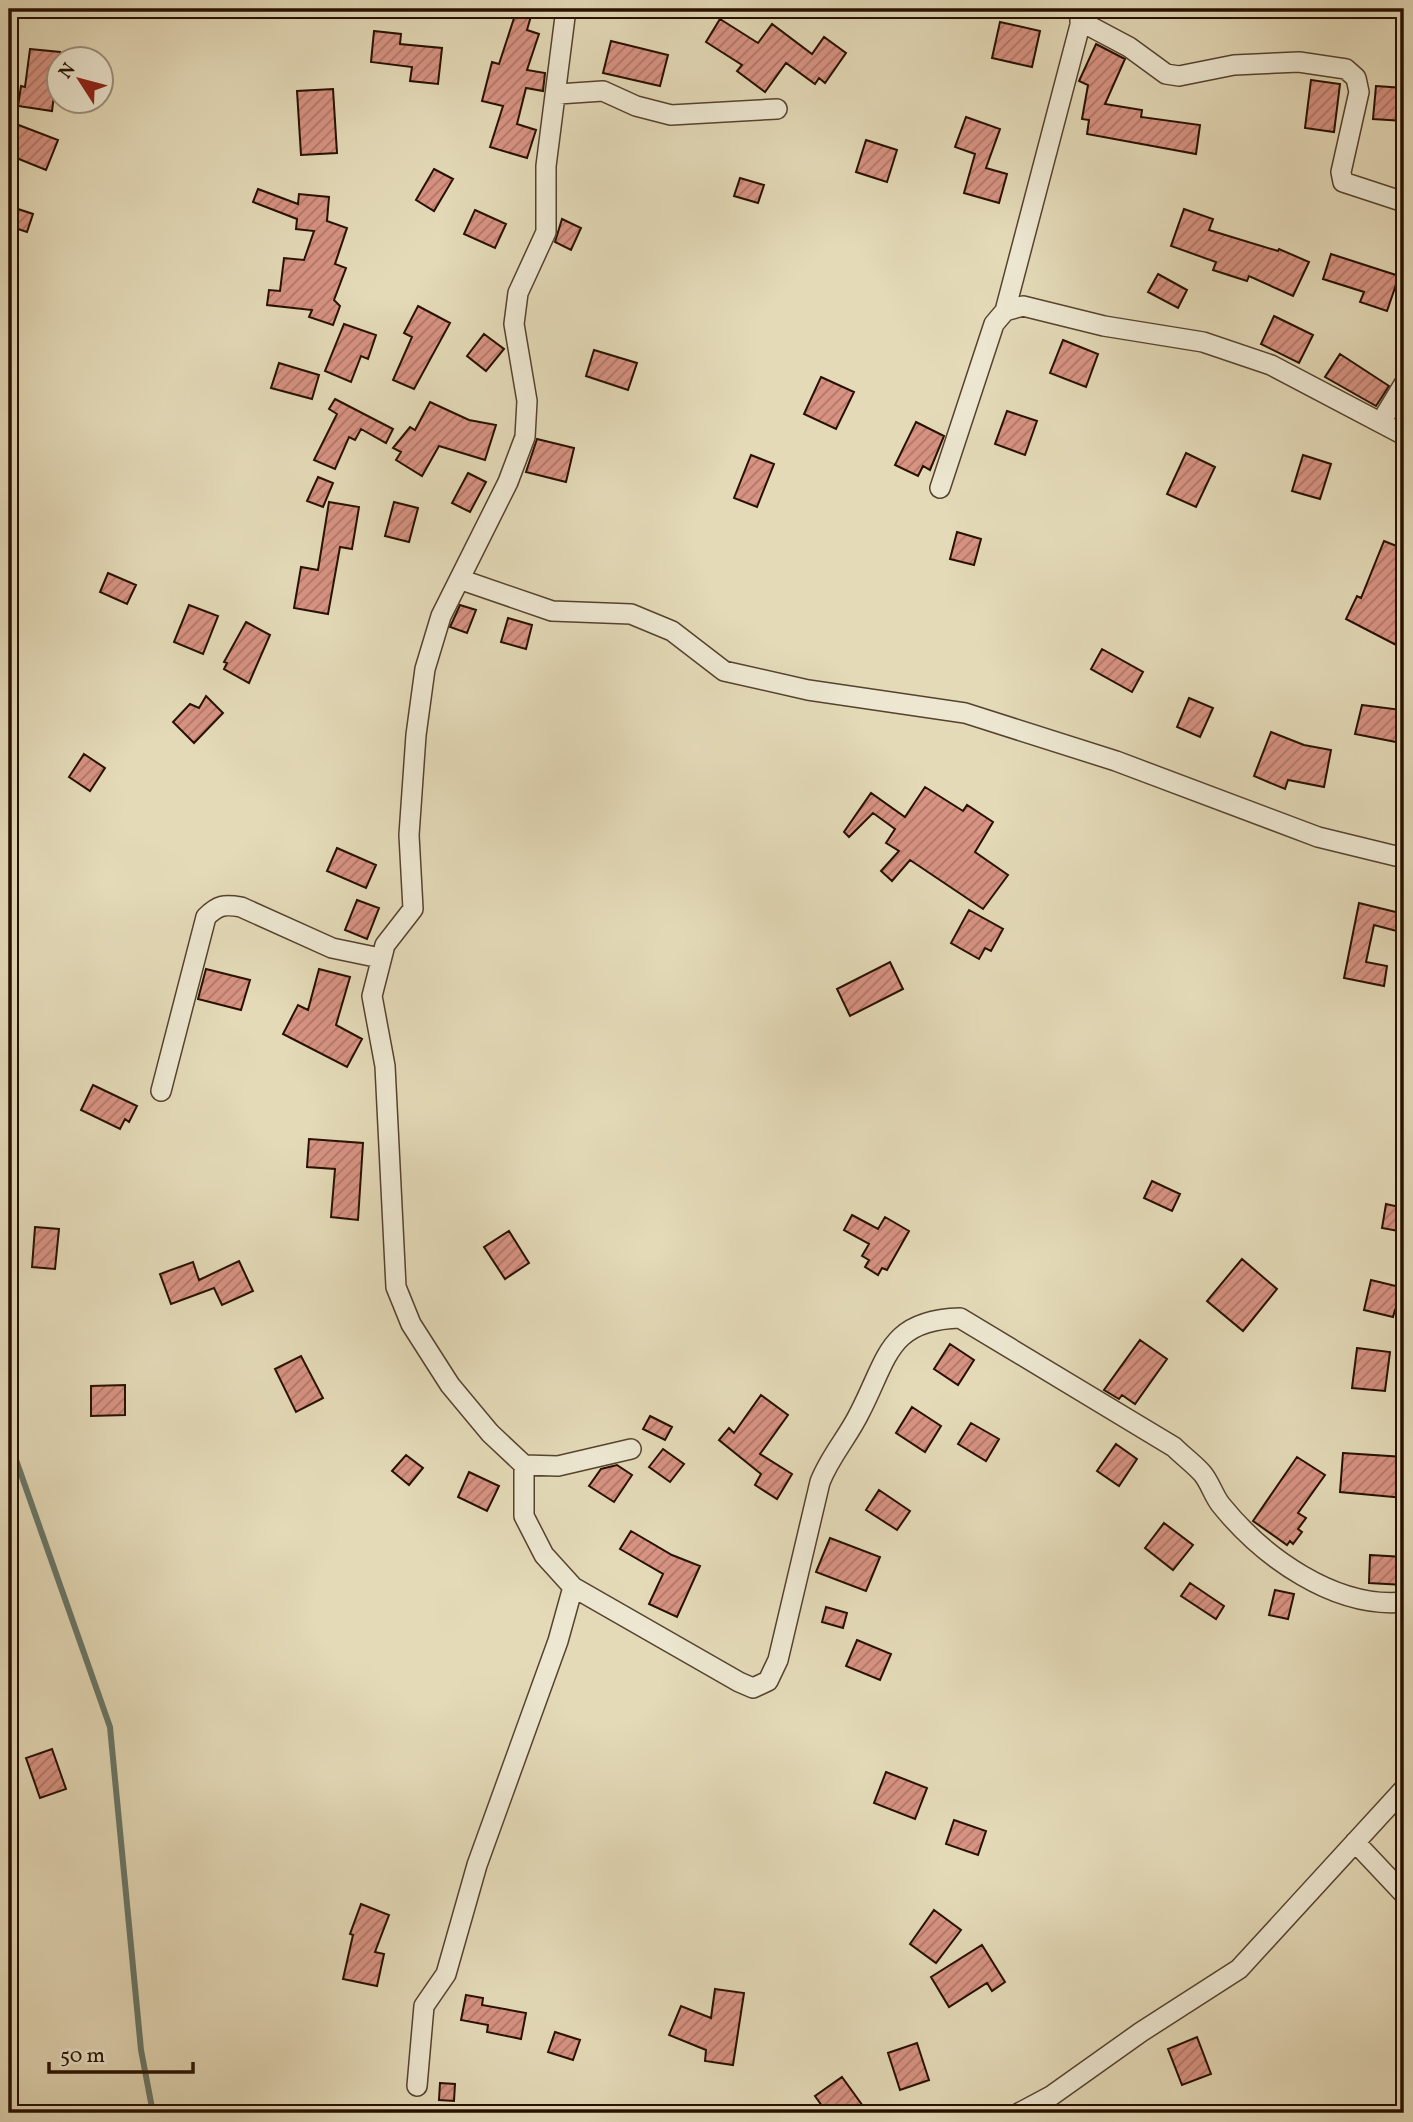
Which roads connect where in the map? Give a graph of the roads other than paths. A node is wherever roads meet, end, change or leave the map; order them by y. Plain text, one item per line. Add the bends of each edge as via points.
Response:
1 (566, 9) edge
2 (1082, 15) edge
3 (558, 94) junction
4 (777, 108) dead end
5 (1404, 202) edge
6 (1005, 311) junction
7 (1404, 384) edge
8 (1381, 422) junction
9 (1404, 435) edge
10 (940, 488) dead end
11 (462, 580) junction
12 (1404, 858) edge
13 (380, 958) junction
14 (161, 1091) dead end
15 (631, 1449) dead end
16 (524, 1465) junction
17 (573, 1587) junction
18 (1404, 1602) edge
19 (1404, 1788) edge
20 (1355, 1842) junction
21 (1404, 1894) edge
22 (417, 2086) dead end
23 (1019, 2113) edge

1 - 3 street
2 - 5 street via 1166,74 1299,62 1346,69 1356,78 1359,92 1341,172 1343,182
2 - 6 street
3 - 4 street via 603,91 671,115
3 - 11 street via 546,166 546,232 516,303 514,324 527,401 525,437
6 - 8 street via 1023,306 1104,326 1203,342 1271,365
6 - 10 street via 994,324
7 - 8 street
8 - 9 street
11 - 12 street via 552,611 631,614 672,631 724,671 808,690 965,713 1116,761 1318,836
11 - 13 street via 441,616 425,669 409,835 414,909
13 - 14 street via 332,948 241,907 215,907 206,917
13 - 16 street via 372,996 385,1066 396,1287 411,1324 450,1385
15 - 16 street via 558,1466
16 - 17 street via 524,1516 544,1555
17 - 18 street via 739,1682 754,1688 768,1681 778,1660 828,1459 859,1415 892,1345 905,1332 934,1318 960,1318 1174,1447 1203,1474 1221,1505 1294,1571 1362,1600
17 - 22 street via 477,1865 446,1974 424,2006
19 - 20 street
20 - 21 street
20 - 23 street via 1239,1969

